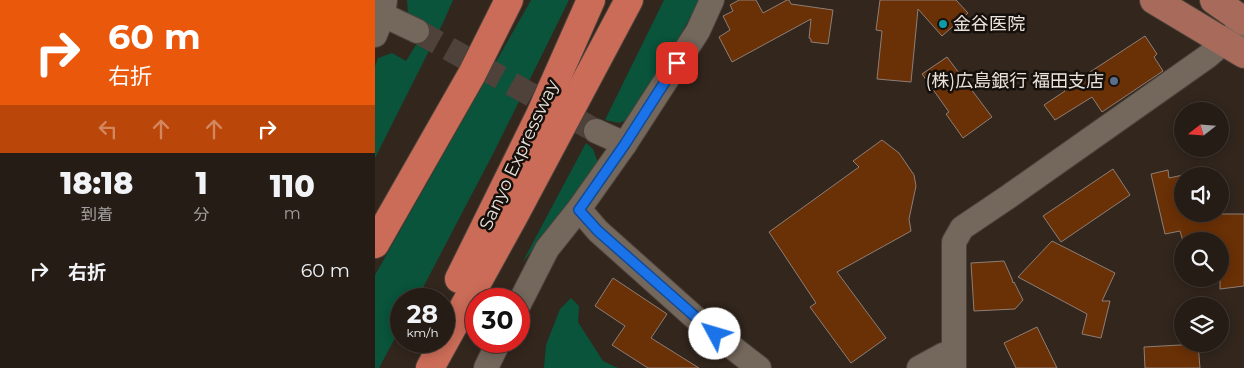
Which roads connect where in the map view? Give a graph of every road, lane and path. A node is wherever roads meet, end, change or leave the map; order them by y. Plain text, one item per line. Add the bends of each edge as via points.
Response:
1 (488, 0) edge
2 (509, 0) edge
3 (591, 0) edge
4 (629, 0) edge
5 (712, 0) edge
6 (1154, 0) edge
7 (1213, 0) edge
8 (381, 16) edge
9 (1244, 23) edge
10 (417, 31) tunnel mouth
11 (1234, 49) edge
12 (596, 131) tunnel mouth
13 (625, 144) junction
14 (579, 210) junction
15 (376, 242) edge
16 (454, 288) edge
17 (527, 288) edge
18 (421, 353) edge
19 (493, 353) edge
20 (954, 360) edge
21 (413, 368) edge
22 (431, 368) edge
23 (486, 368) edge
24 (759, 368) edge
25 (919, 368) edge

1 - 15 highway
2 - 15 highway via 472,74
3 - 16 highway, Sanyo Expressway
4 - 22 highway
5 - 13 street via 698,31
6 - 11 main road
7 - 9 main road
8 - 10 street
9 - 11 street
11 - 20 street via 962,228 954,242
12 - 13 street
13 - 14 street
14 - 17 street via 547,249
14 - 24 street via 686,310
18 - 21 highway
19 - 23 street
20 - 25 street via 943,355

